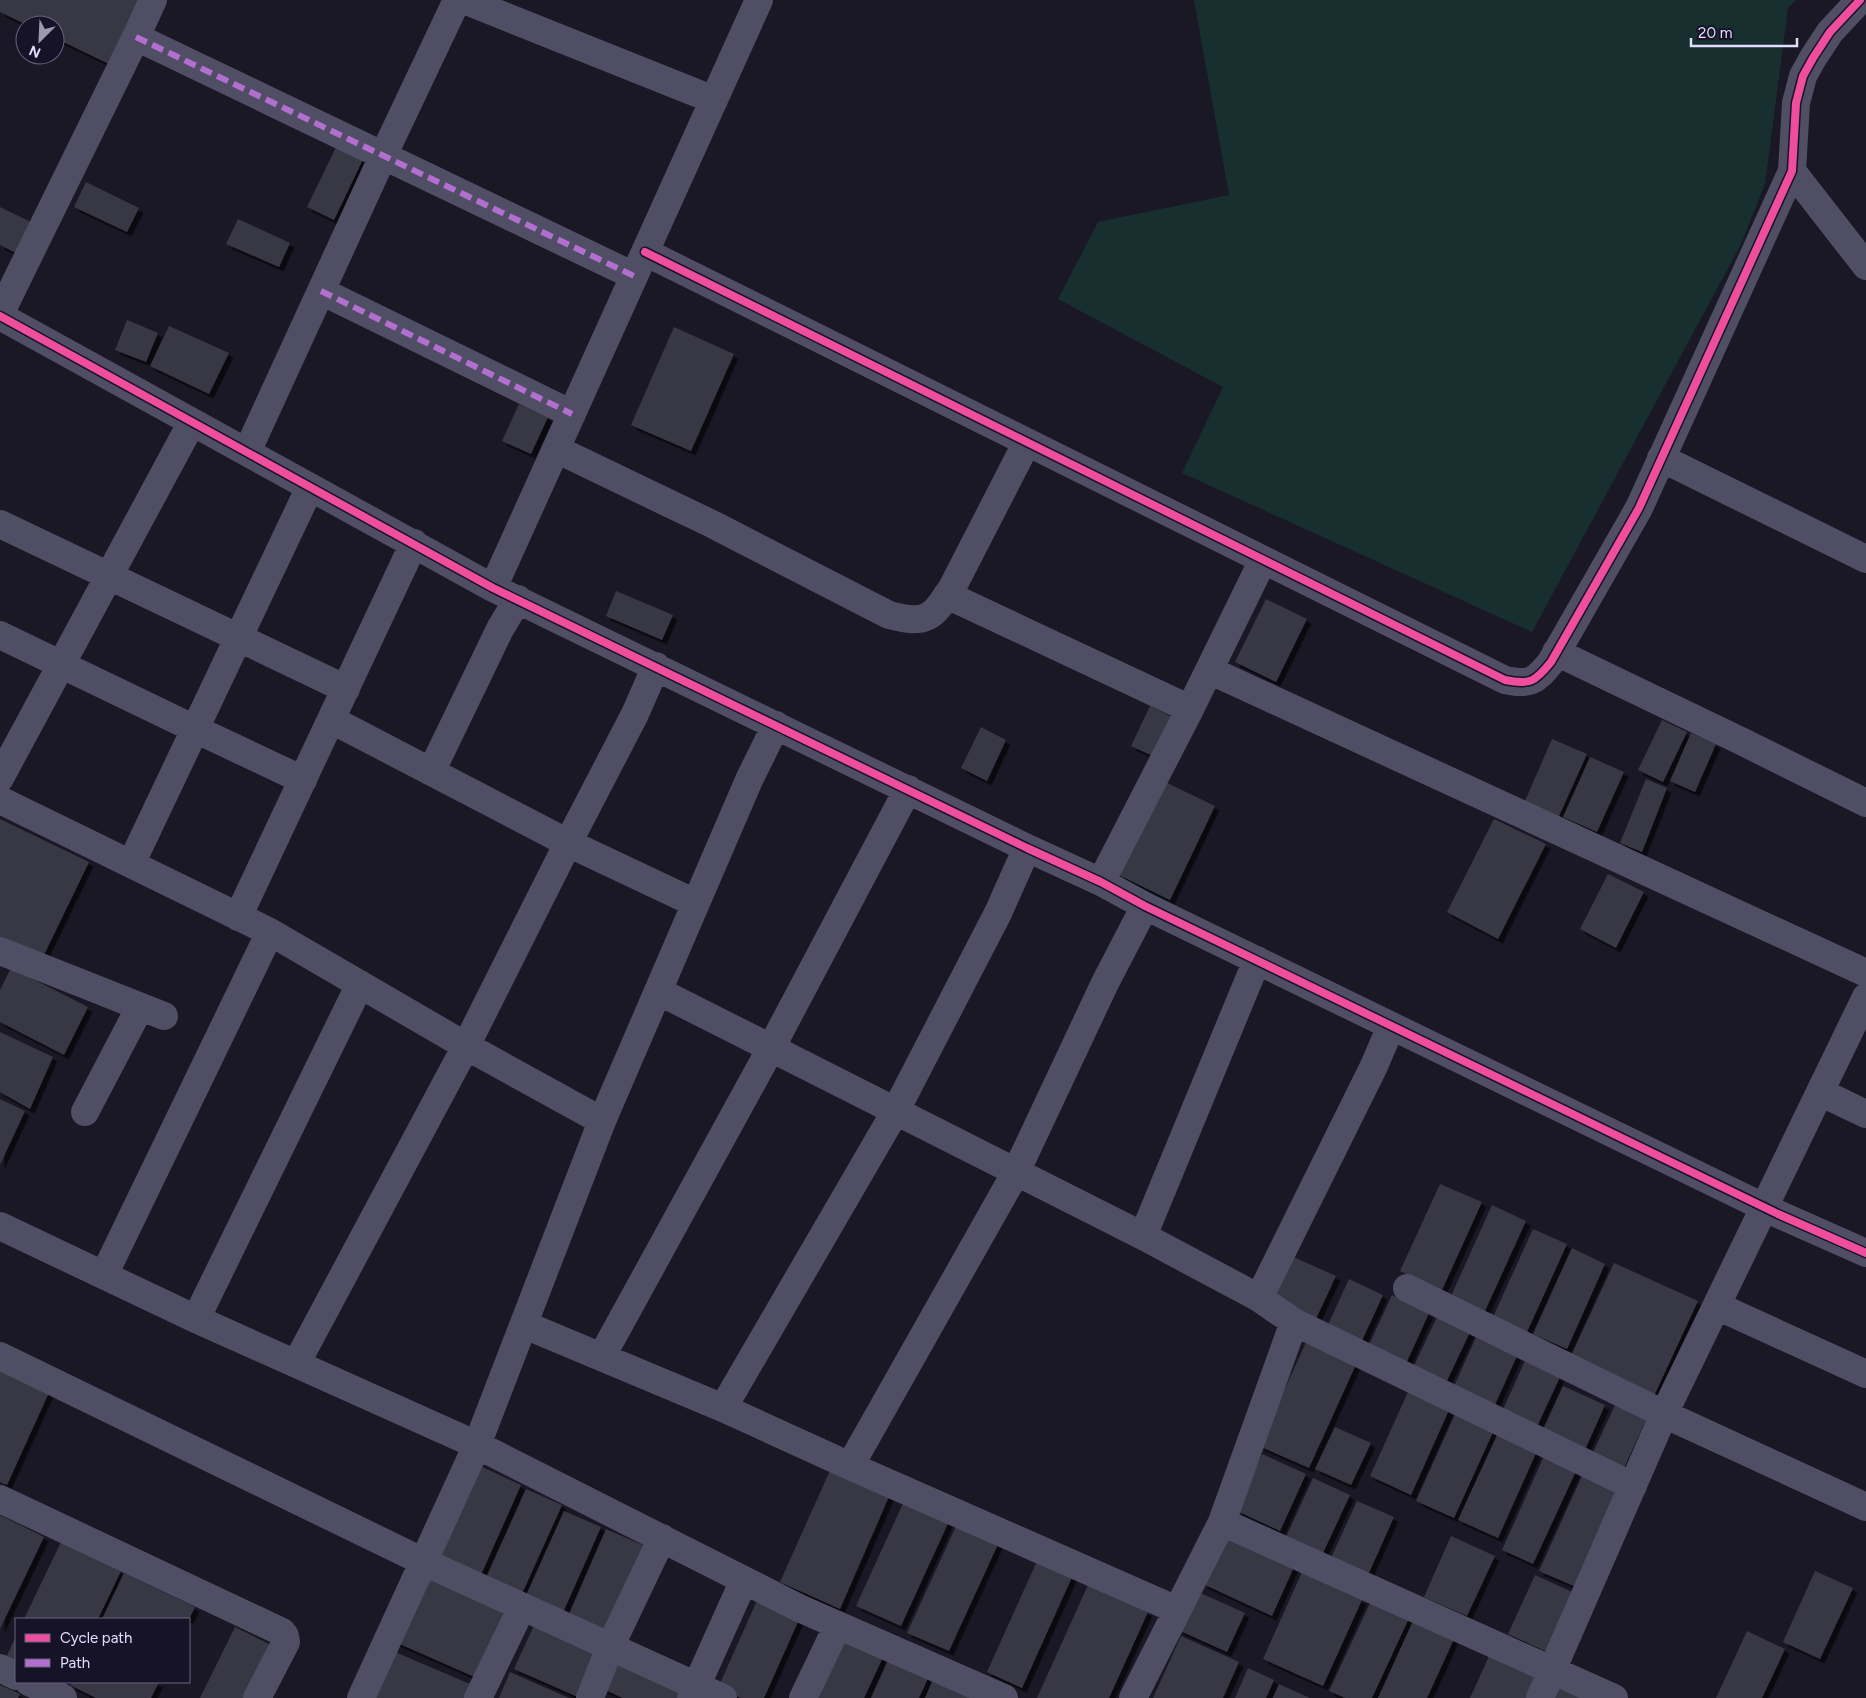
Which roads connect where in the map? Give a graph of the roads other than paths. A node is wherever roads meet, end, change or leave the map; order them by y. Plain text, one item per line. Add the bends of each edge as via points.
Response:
1 (153, 0) edge
2 (457, 0) edge
3 (464, 0) edge
4 (759, 0) edge
5 (1860, 0) edge
6 (136, 37) junction
7 (714, 100) junction
8 (383, 156) junction
9 (1792, 171) junction
10 (639, 264) junction
11 (1866, 266) edge
12 (321, 292) junction
13 (0, 315) edge
14 (572, 414) junction
15 (192, 422) junction
16 (1027, 442) junction
17 (556, 449) junction
18 (247, 452) junction
19 (1661, 458) junction
20 (310, 486) junction
21 (0, 524) edge
22 (414, 543) junction
23 (1866, 559) edge
24 (1263, 560) junction
25 (109, 577) junction
26 (506, 593) junction
27 (947, 595) junction
28 (0, 635) edge
29 (238, 638) junction
30 (1556, 652) junction
31 (61, 665) junction
32 (656, 666) junction
33 (1209, 670) junction
34 (346, 689) junction
35 (1190, 709) junction
36 (332, 720) junction
37 (776, 725) junction
38 (195, 729) junction
39 (431, 772) junction
40 (0, 778) edge
41 (303, 780) junction
42 (908, 789) junction
43 (0, 800) edge
44 (1866, 803) edge
45 (568, 843) junction
46 (1027, 848) junction
47 (131, 864) junction
48 (1101, 882) junction
49 (695, 903) junction
50 (1145, 906) junction
51 (238, 917) junction
52 (270, 932) junction
53 (2, 958) edge
54 (1257, 960) junction
55 (1866, 973) edge
56 (360, 984) junction
57 (658, 991) junction
58 (1866, 997) edge
59 (1391, 1026) junction
60 (466, 1046) junction
61 (771, 1048) junction
62 (1820, 1092) junction
63 (85, 1112) dead end
64 (895, 1112) junction
65 (1866, 1114) edge
66 (602, 1121) junction
67 (1016, 1172) junction
68 (1764, 1207) junction
69 (0, 1226) edge
70 (1143, 1236) junction
71 (1866, 1253) edge
72 (104, 1275) junction
73 (1407, 1288) dead end
74 (1259, 1298) junction
75 (1717, 1306) junction
76 (196, 1319) junction
77 (1294, 1322) junction
78 (525, 1325) junction
79 (0, 1356) edge
80 (602, 1356) junction
81 (296, 1364) junction
82 (1866, 1374) edge
83 (723, 1408) junction
84 (1664, 1414) junction
85 (478, 1445) junction
86 (850, 1466) junction
87 (1633, 1486) junction
88 (0, 1499) edge
89 (1866, 1507) edge
90 (1222, 1522) junction
91 (662, 1538) junction
92 (424, 1562) junction
93 (744, 1580) junction
94 (522, 1607) junction
95 (1178, 1610) junction
96 (838, 1625) junction
97 (610, 1647) junction
98 (0, 1668) edge
99 (1552, 1670) junction
100 (15, 1676) edge
101 (31, 1683) edge
102 (693, 1692) edge
103 (63, 1698) edge
104 (257, 1698) edge
105 (361, 1698) edge
106 (478, 1698) edge
107 (590, 1698) edge
108 (723, 1698) edge
109 (803, 1698) edge
110 (1004, 1698) edge
111 (1133, 1698) edge
112 (1540, 1698) edge
113 (1614, 1698) edge

1 - 6 street
2 - 8 street
3 - 7 street
4 - 7 street
5 - 9 street via 1830,32 1803,76 1796,103
6 - 8 street
6 - 13 street
7 - 10 street
8 - 10 street
8 - 12 street
9 - 11 street
9 - 19 street
10 - 14 street
10 - 16 street
12 - 14 street
12 - 18 street
13 - 15 street
14 - 17 street
15 - 18 street
15 - 25 street
16 - 24 street
16 - 27 street
17 - 26 street
17 - 27 street via 889,615 907,620 924,619 937,610
18 - 20 street
19 - 23 street
19 - 30 street via 1639,508
20 - 22 street
20 - 29 street
21 - 25 street
22 - 26 street
22 - 34 street
24 - 30 street via 1505,680 1523,683 1539,676
24 - 33 street
25 - 29 street
25 - 31 street
26 - 32 street
26 - 39 street via 500,629
27 - 35 street
28 - 31 street
29 - 34 street
29 - 38 street
30 - 44 street
31 - 38 street
31 - 40 street
32 - 37 street
32 - 45 street via 635,714
33 - 35 street
33 - 55 street
34 - 36 street
35 - 48 street
36 - 39 street
36 - 41 street
37 - 42 street
37 - 49 street
38 - 41 street
38 - 47 street
39 - 45 street
41 - 51 street
42 - 46 street
42 - 61 street
43 - 47 street
45 - 49 street
45 - 60 street
46 - 48 street
46 - 64 street
47 - 51 street
48 - 50 street
49 - 57 street
50 - 54 street
50 - 67 street via 1105,982
51 - 52 street
52 - 56 street
52 - 72 street
53 - 63 street via 152,1012
54 - 59 street
54 - 70 street
56 - 60 street
56 - 76 street
57 - 61 street
57 - 66 street
58 - 62 street
59 - 68 street
59 - 74 street
60 - 66 street
60 - 81 street
61 - 64 street
61 - 80 street
62 - 65 street
62 - 68 street
64 - 67 street
64 - 83 street
66 - 78 street
67 - 70 street
67 - 86 street
68 - 71 street
68 - 75 street
69 - 72 street
70 - 74 street
72 - 76 street
73 - 84 street
74 - 77 street
75 - 82 street
75 - 84 street
76 - 81 street
77 - 87 street
77 - 90 street
78 - 80 street
78 - 85 street
79 - 92 street
80 - 83 street
81 - 85 street
83 - 86 street
84 - 87 street
84 - 89 street
85 - 91 street
85 - 92 street
86 - 95 street
87 - 99 street
88 - 104 street via 282,1632 286,1642
90 - 95 street
90 - 99 street
91 - 93 street
91 - 97 street
92 - 94 street
92 - 105 street
93 - 96 street
93 - 102 street
94 - 97 street
94 - 106 street
95 - 111 street
96 - 109 street
96 - 110 street
97 - 102 street
97 - 107 street
98 - 100 street
99 - 112 street
99 - 113 street
101 - 103 street
102 - 108 street

